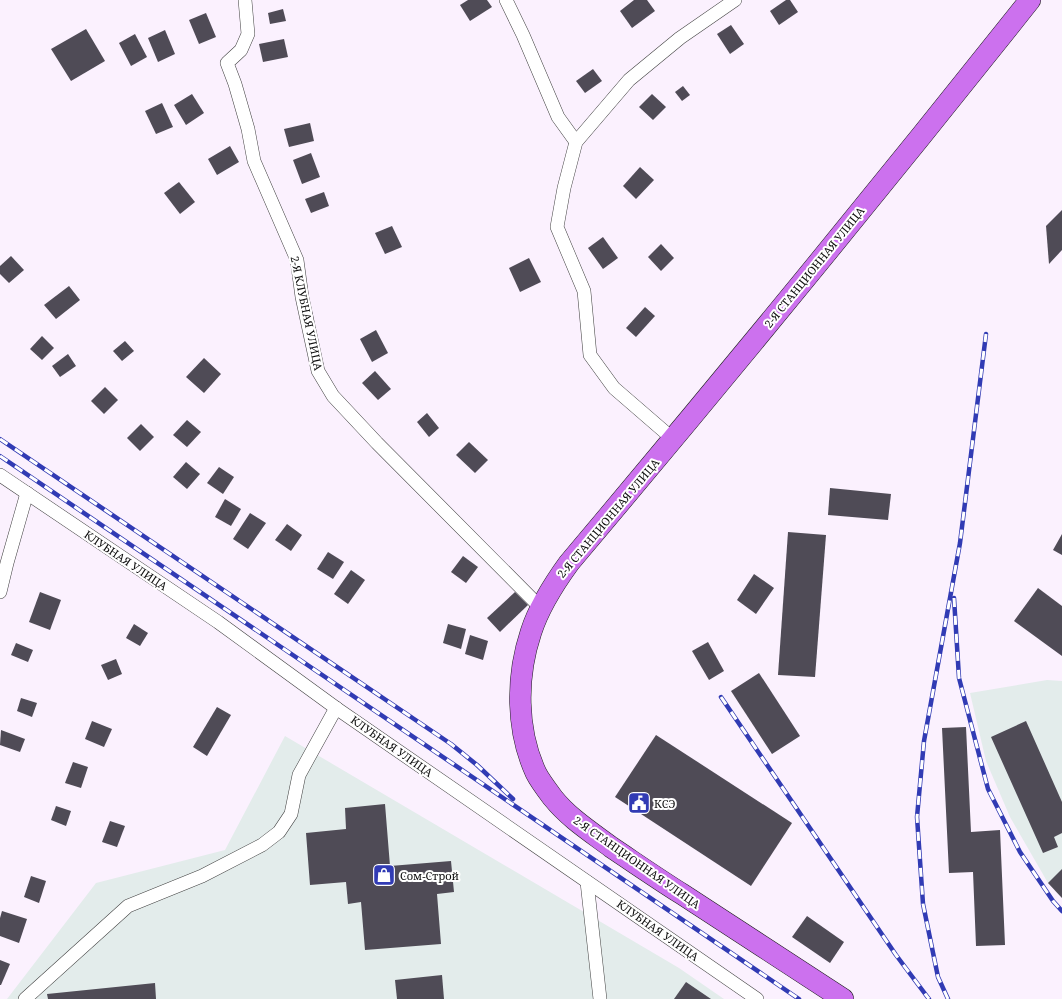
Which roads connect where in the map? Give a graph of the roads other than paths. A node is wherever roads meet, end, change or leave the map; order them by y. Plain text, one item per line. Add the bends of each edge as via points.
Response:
1 (245, 0) edge
2 (506, 0) edge
3 (735, 0) edge
4 (1030, 0) edge
5 (576, 142) junction
6 (673, 439) junction
7 (0, 475) edge
8 (27, 494) junction
9 (0, 592) edge
10 (541, 608) junction
11 (336, 708) junction
12 (587, 882) junction
13 (25, 999) edge
14 (600, 999) edge
15 (757, 999) edge
16 (843, 999) edge

1 - 10 street, 2-Я КЛУБНАЯ УЛИЦА via 248,34 241,50 227,63 248,128 254,161 297,260 302,297 318,370 333,396 376,443
2 - 5 street via 558,117
3 - 5 street via 680,38 629,80
4 - 6 main road, 2-Я СТАНЦИОННАЯ УЛИЦА
5 - 6 street via 557,227 584,291 590,355 614,388
6 - 10 main road, 2-Я СТАНЦИОННАЯ УЛИЦА via 569,563
7 - 8 street, КЛУБНАЯ УЛИЦА
8 - 9 street
8 - 11 street, КЛУБНАЯ УЛИЦА via 218,622
10 - 16 main road, 2-Я СТАНЦИОННАЯ УЛИЦА via 530,633 522,667 520,697 523,732 528,751 536,773 554,799 578,823 648,872
11 - 12 street, КЛУБНАЯ УЛИЦА
11 - 13 street via 299,775 291,814 279,832 262,845 202,876 128,906
12 - 14 street
12 - 15 street, КЛУБНАЯ УЛИЦА

